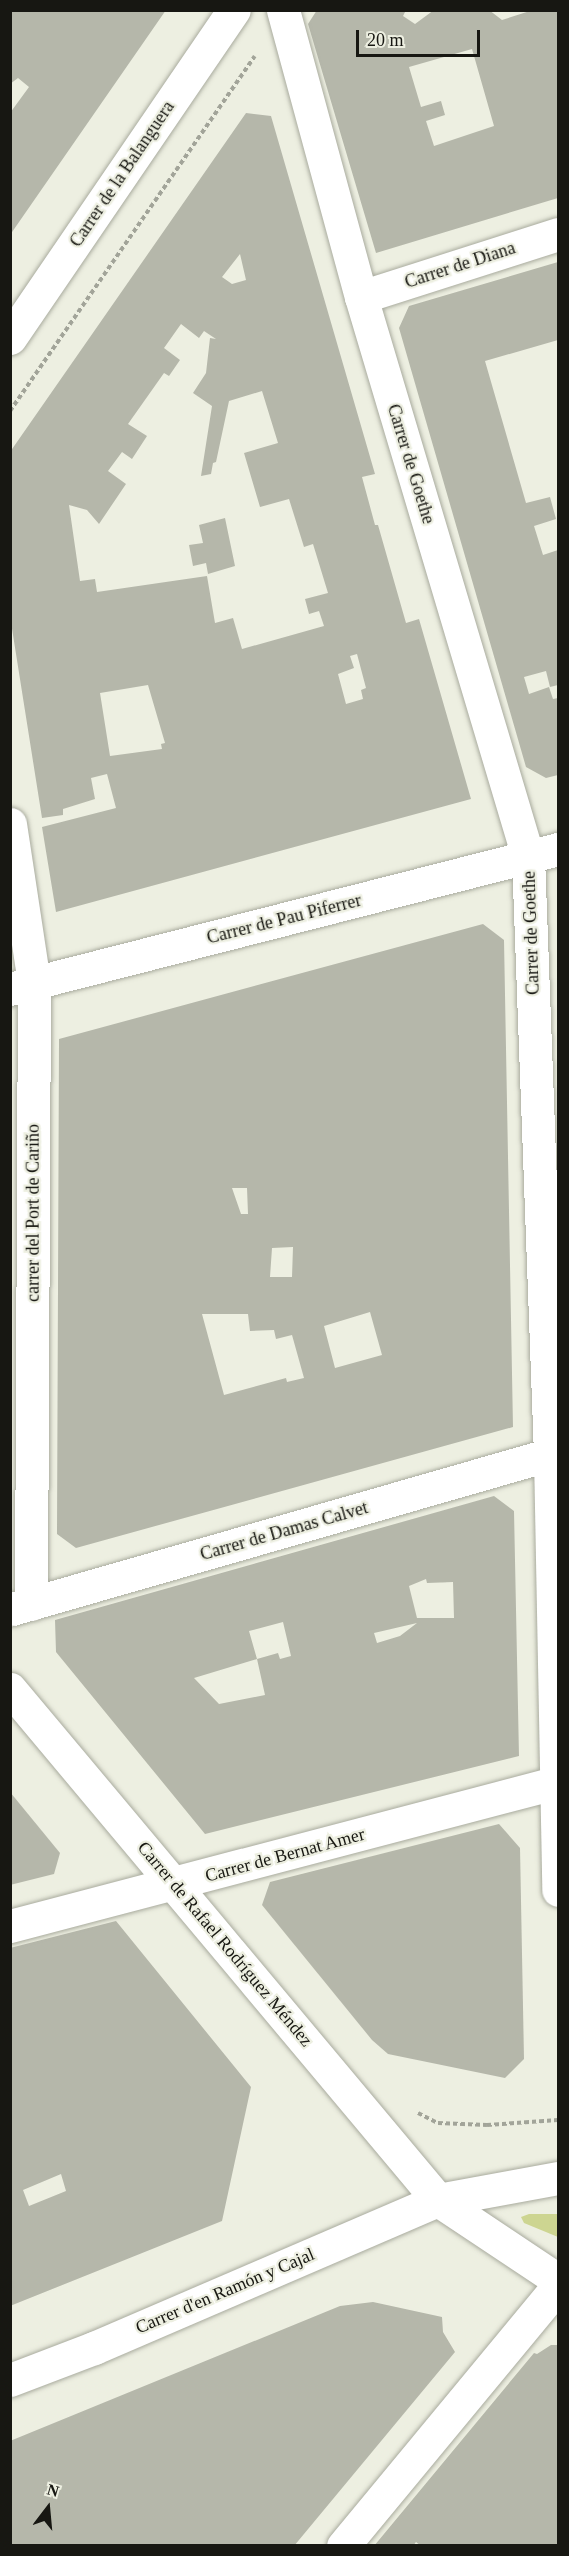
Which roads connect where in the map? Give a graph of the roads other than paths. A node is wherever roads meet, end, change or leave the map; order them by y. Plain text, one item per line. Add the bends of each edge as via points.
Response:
1 (234, 10) edge
2 (284, 12) edge
3 (558, 234) edge
4 (362, 297) junction
5 (10, 338) edge
6 (10, 824) edge
7 (543, 853) edge
8 (22, 986) edge
9 (554, 1454) edge
10 (21, 1607) edge
11 (10, 1689) edge
12 (557, 1783) edge
13 (175, 1885) junction
14 (558, 1890) edge
15 (10, 1926) edge
16 (558, 2178) edge
17 (438, 2200) junction
18 (558, 2280) edge
19 (558, 2286) edge
20 (10, 2380) edge
21 (343, 2546) edge

1 - 5 street, Carrer de la Balanguera
2 - 4 street, Carrer de Goethe
3 - 4 street, Carrer de Diana
4 - 7 street, Carrer de Goethe
6 - 8 street, carrer del Port de Cariño
7 - 8 street, Carrer de Pau Piferrer
7 - 9 street, Carrer de Goethe
8 - 10 street, carrer del Port de Cariño
9 - 10 street, Carrer de Damas Calvet
9 - 12 street, Carrer de Goethe
11 - 13 street, Carrer de Rafael Rodríguez Méndez
12 - 13 street, Carrer de Bernat Amer
12 - 14 street, Carrer de Goethe
13 - 15 street, Carrer de Bernat Amer
13 - 17 street, Carrer de Rafael Rodríguez Méndez
16 - 17 street, Carrer d'en Ramón y Cajal
17 - 18 street, Carrer de Rafael Rodríguez Méndez
17 - 20 street, Carrer d'en Ramón y Cajal via 94,2348
19 - 21 street

